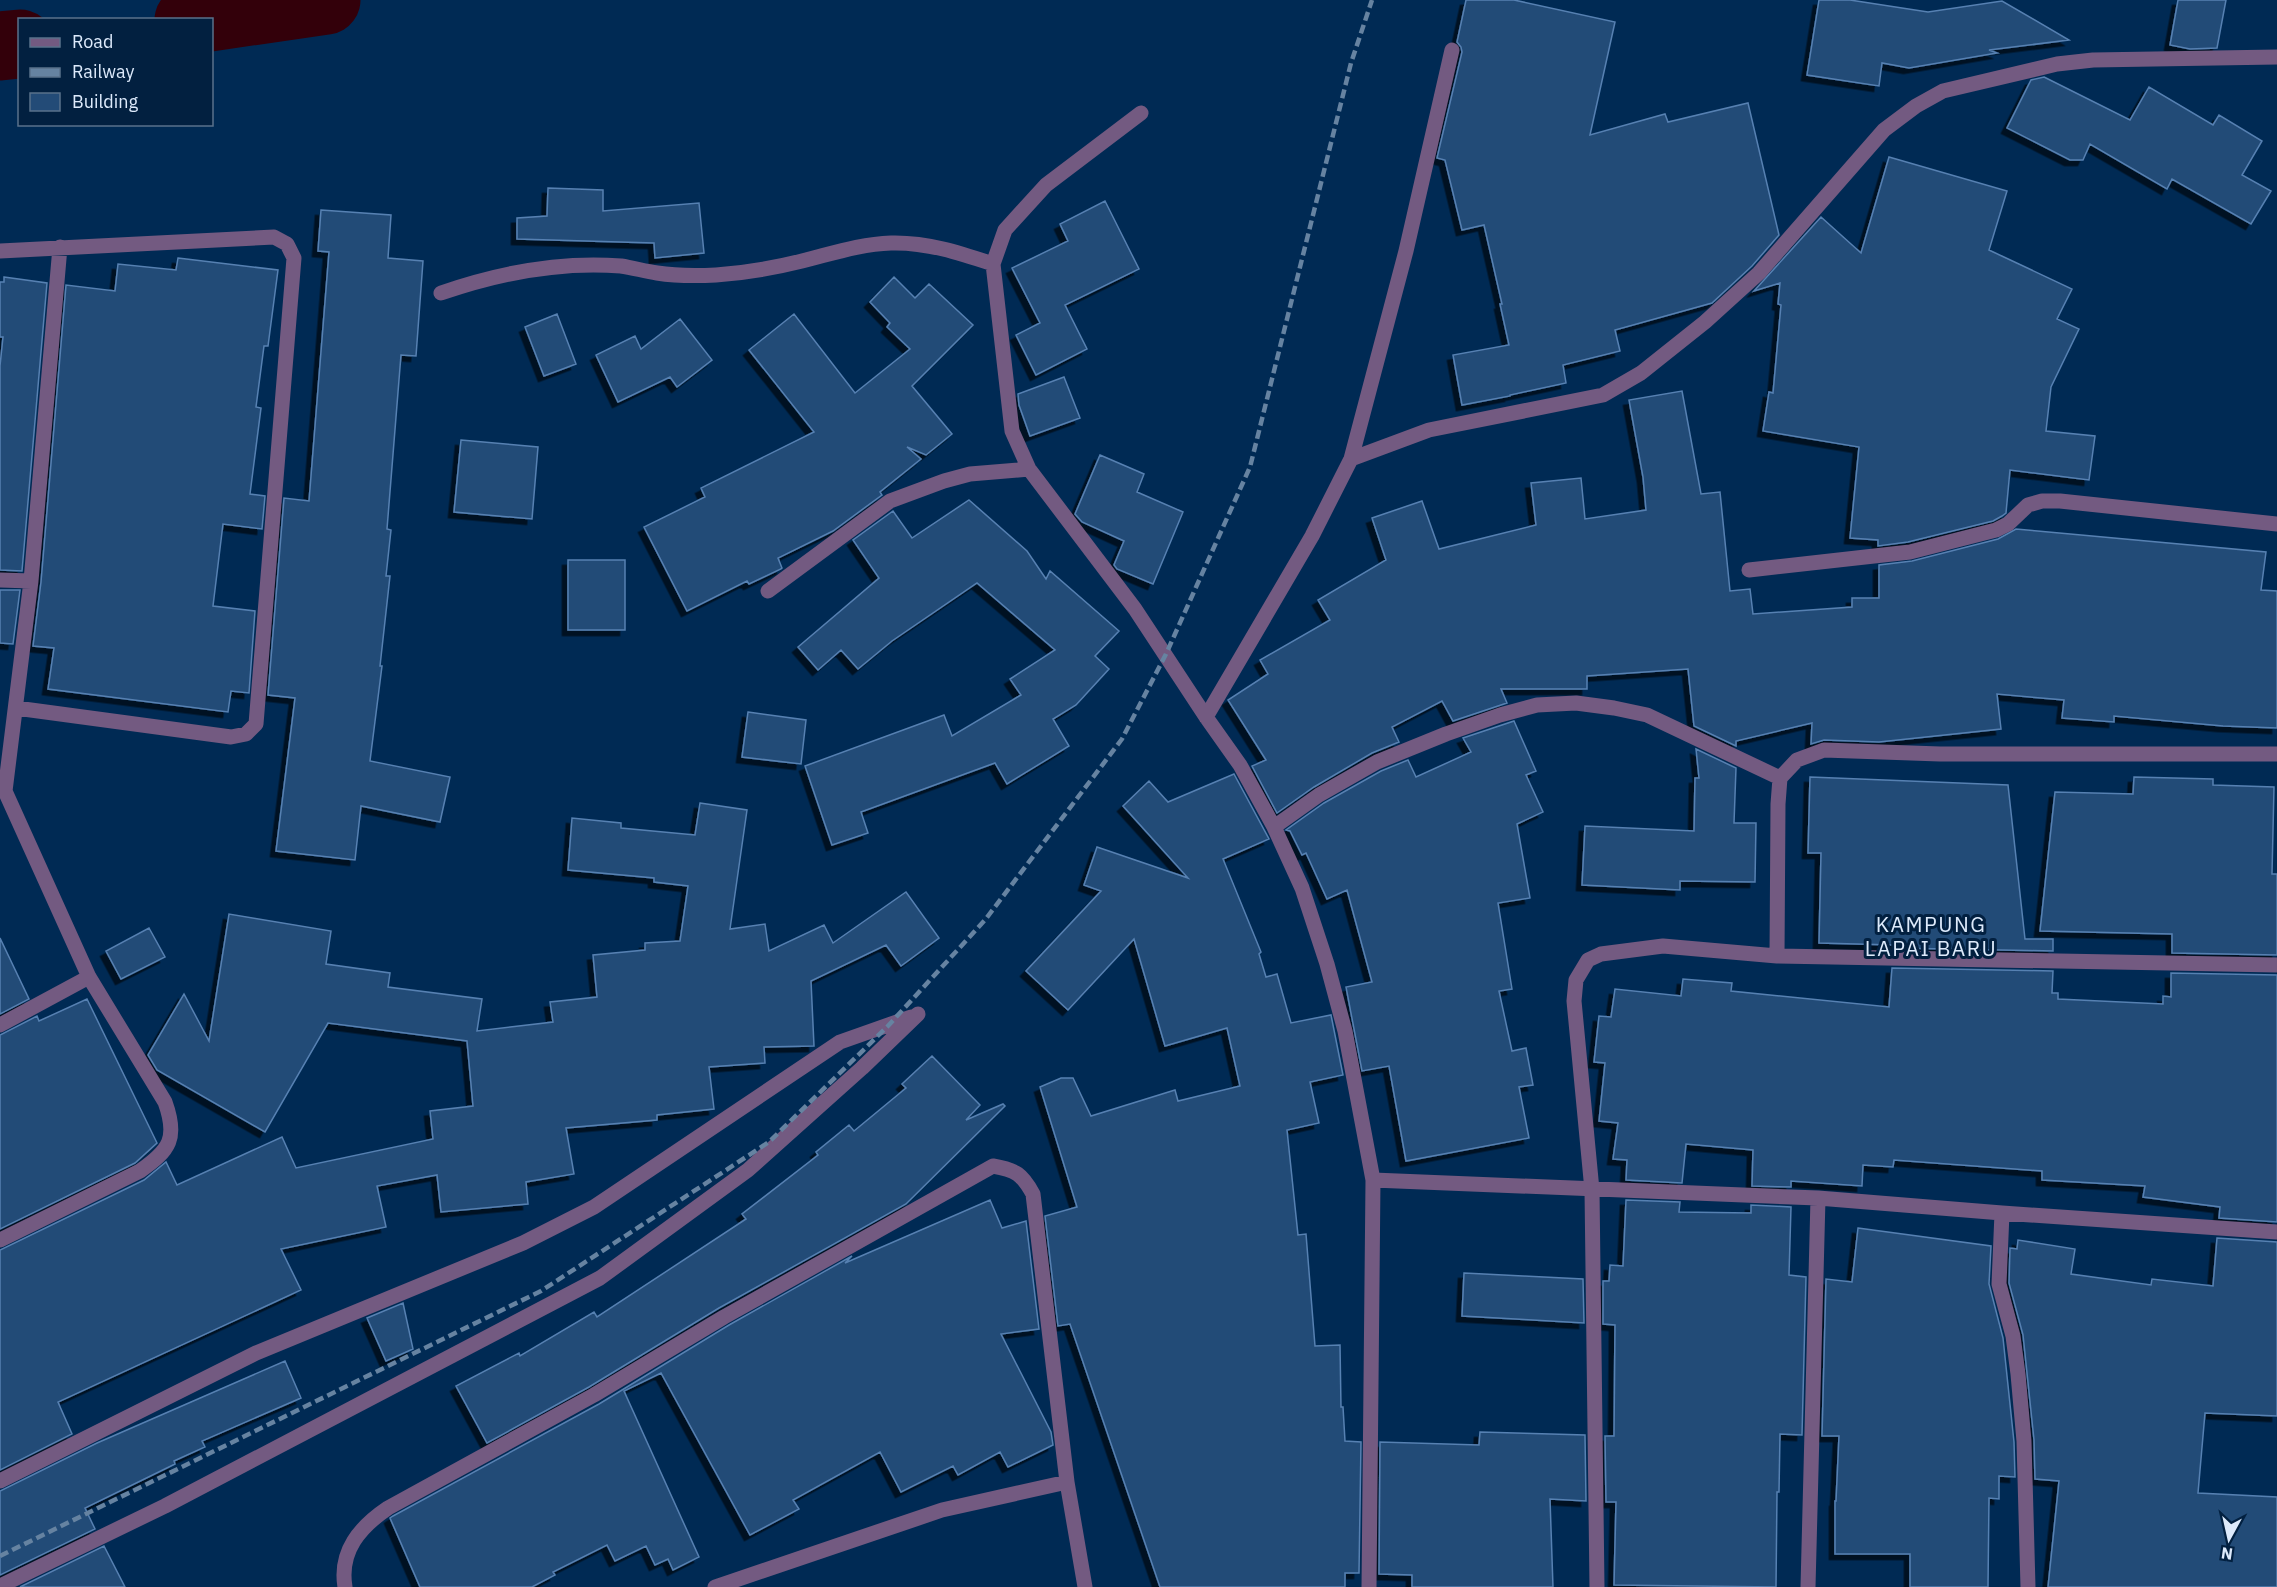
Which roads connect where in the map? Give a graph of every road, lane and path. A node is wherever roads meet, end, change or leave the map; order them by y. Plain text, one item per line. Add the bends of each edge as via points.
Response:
1 (1452, 50) dead end
2 (2277, 57) edge
3 (1141, 113) dead end
4 (60, 247) junction
5 (0, 251) edge
6 (993, 264) junction
7 (441, 293) dead end
8 (1351, 459) junction
9 (1029, 469) junction
10 (2277, 525) edge
11 (1749, 570) dead end
12 (0, 580) edge
13 (31, 581) junction
14 (768, 591) dead end
15 (16, 708) junction
16 (1206, 717) junction
17 (2277, 754) edge
18 (1780, 778) junction
19 (3, 792) edge
20 (1274, 827) junction
21 (1777, 956) junction
22 (2277, 965) edge
23 (89, 977) junction
24 (0, 1025) edge
25 (1373, 1180) junction
26 (1592, 1190) junction
27 (1818, 1198) junction
28 (2002, 1213) junction
29 (2277, 1232) edge
30 (0, 1240) edge
31 (0, 1481) edge
32 (1067, 1482) junction
33 (0, 1586) edge
34 (345, 1587) edge
35 (715, 1587) edge
36 (1085, 1587) edge
37 (1369, 1587) edge
38 (1597, 1587) edge
39 (1808, 1587) edge
40 (2028, 1587) edge

1 - 8 street via 1406,251
2 - 8 street via 2084,61 1943,91 1884,130 1759,273 1641,373 1603,395 1429,430
3 - 6 street via 1046,185 1005,230
4 - 5 street
4 - 13 street
4 - 15 street via 274,237 287,244 294,258 256,724 246,734 231,737
6 - 7 street via 926,245 892,243 718,275 688,276 622,267 551,267 472,282
6 - 9 street via 1012,431
8 - 16 street via 1312,536
9 - 14 street via 961,476 891,501
9 - 16 street via 1136,609
10 - 11 street via 2042,501 2028,505 2003,528 1948,544 1910,552
12 - 13 street
13 - 15 street
15 - 19 street
16 - 20 street via 1240,765
17 - 18 street via 1824,750 1797,760
18 - 20 street via 1647,715 1576,703 1537,705 1377,762 1319,795
18 - 21 street
19 - 23 street
20 - 25 street via 1302,888 1327,964 1345,1031
21 - 22 street
21 - 26 street via 1663,946 1602,954 1588,960 1576,980 1574,1002
23 - 24 street
23 - 30 street via 165,1102 172,1120 171,1137 161,1156 140,1171
25 - 26 street
25 - 37 street
26 - 27 street
26 - 38 street
27 - 28 street
27 - 39 street
28 - 29 street
28 - 40 street via 1999,1284 2018,1374
31 - 33 street via 256,1353 533,1238 594,1207 840,1042 918,1014 748,1170 600,1278 165,1506
32 - 34 street via 1033,1194 1025,1179 1013,1170 993,1166 734,1311 594,1395 388,1508 371,1520 349,1548 342,1572
32 - 35 street via 942,1510
32 - 36 street

